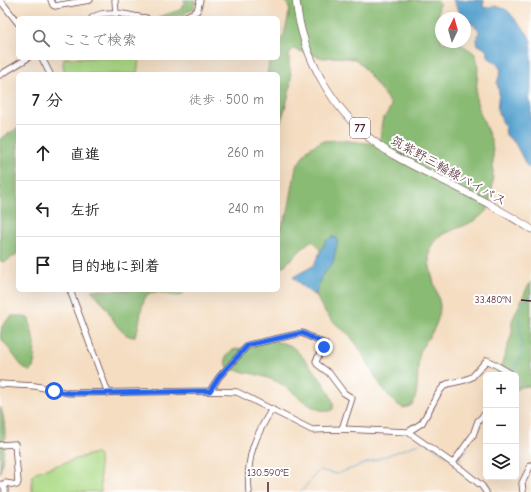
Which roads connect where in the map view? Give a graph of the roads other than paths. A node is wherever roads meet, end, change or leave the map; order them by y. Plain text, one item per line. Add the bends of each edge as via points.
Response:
1 (0, 0) edge
2 (51, 0) edge
3 (90, 0) edge
4 (115, 0) edge
5 (200, 0) edge
6 (296, 0) edge
7 (116, 14) junction
8 (94, 16) edge
9 (131, 16) edge
10 (186, 16) edge
11 (16, 20) edge
12 (24, 60) edge
13 (43, 60) edge
14 (49, 72) edge
15 (0, 74) edge
16 (531, 229) edge
17 (71, 292) edge
18 (508, 372) edge
19 (0, 384) edge
20 (210, 391) junction
21 (108, 393) junction
22 (272, 409) junction
23 (483, 416) edge
24 (342, 429) junction
25 (408, 432) junction
26 (0, 445) edge
27 (453, 463) junction
28 (531, 466) edge
29 (1, 484) edge
30 (486, 491) edge
31 (5, 492) edge
32 (249, 492) edge
33 (523, 492) edge

1 - 11 street
2 - 3 street via 55,6
4 - 7 street
5 - 10 street via 197,11
6 - 16 main road, 筑紫野三輪線バイパス / 77 via 304,38 317,72 342,109 363,132 409,164 468,193
7 - 8 street
7 - 9 street
12 - 15 street
13 - 14 street
17 - 21 street
18 - 25 street via 487,360 472,377 444,386 422,423
19 - 21 street via 35,386 69,393
20 - 21 street
20 - 22 street via 237,392
20 - 24 street via 248,345 302,333 325,344 316,361 317,364 352,398
22 - 24 street via 312,430
22 - 32 street via 252,449
23 - 27 street
24 - 25 street
25 - 27 street
26 - 29 street via 15,444 18,482 17,485
27 - 30 street
28 - 33 street via 522,483
29 - 31 street via 6,489

